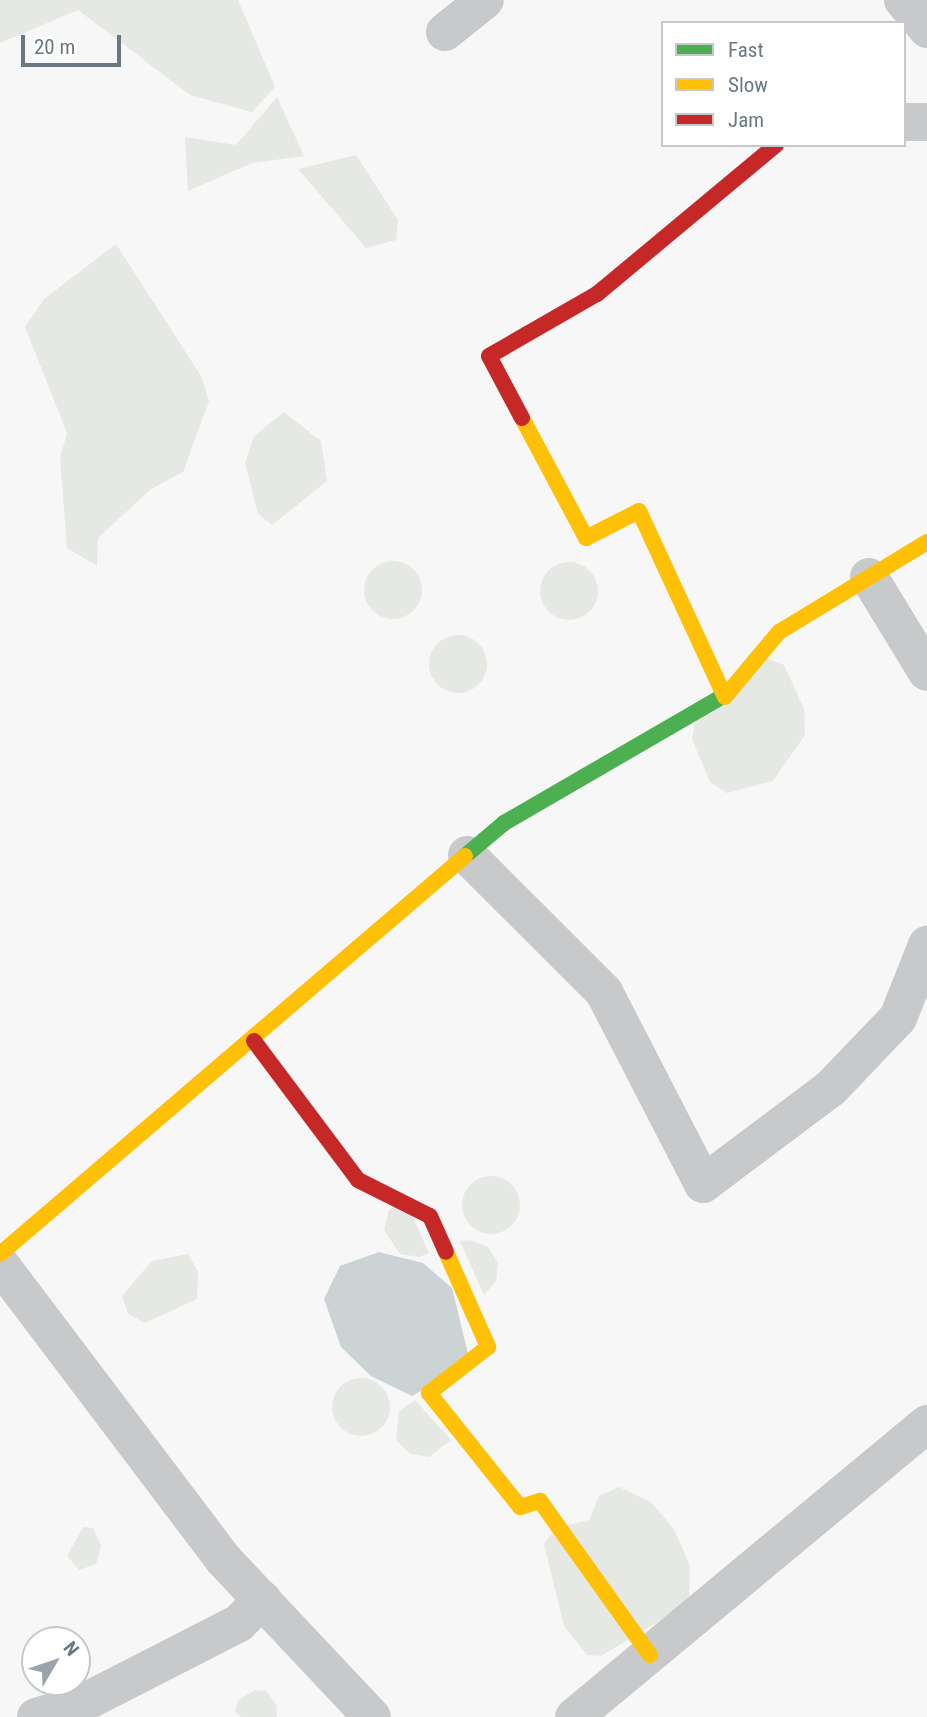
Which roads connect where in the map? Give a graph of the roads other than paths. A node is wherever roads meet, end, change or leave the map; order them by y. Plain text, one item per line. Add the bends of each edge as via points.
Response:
1 (485, 0) edge
2 (903, 0) edge
3 (927, 29) edge
4 (444, 32) dead end
5 (906, 122) edge
6 (927, 122) edge
7 (774, 147) edge
8 (927, 542) edge
9 (869, 577) junction
10 (927, 672) edge
11 (725, 697) junction
12 (467, 855) junction
13 (927, 945) edge
14 (254, 1041) junction
15 (0, 1254) edge
16 (0, 1264) edge
17 (927, 1424) edge
18 (262, 1600) junction
19 (650, 1656) junction
20 (36, 1717) edge
21 (372, 1717) edge
22 (574, 1717) edge

1 - 4 street
2 - 3 street
5 - 6 street
7 - 11 street via 597,294 489,356 586,538 639,511
8 - 9 street
9 - 10 street
9 - 11 street via 779,632
11 - 12 street via 504,823
12 - 13 street via 604,992 703,1184 831,1088 898,1018
12 - 14 street
14 - 15 street
14 - 19 street via 358,1180 430,1216 488,1347 429,1393 520,1507 540,1501
16 - 18 street via 223,1559
17 - 19 street
18 - 20 street via 239,1623 83,1703
18 - 21 street
19 - 22 street

